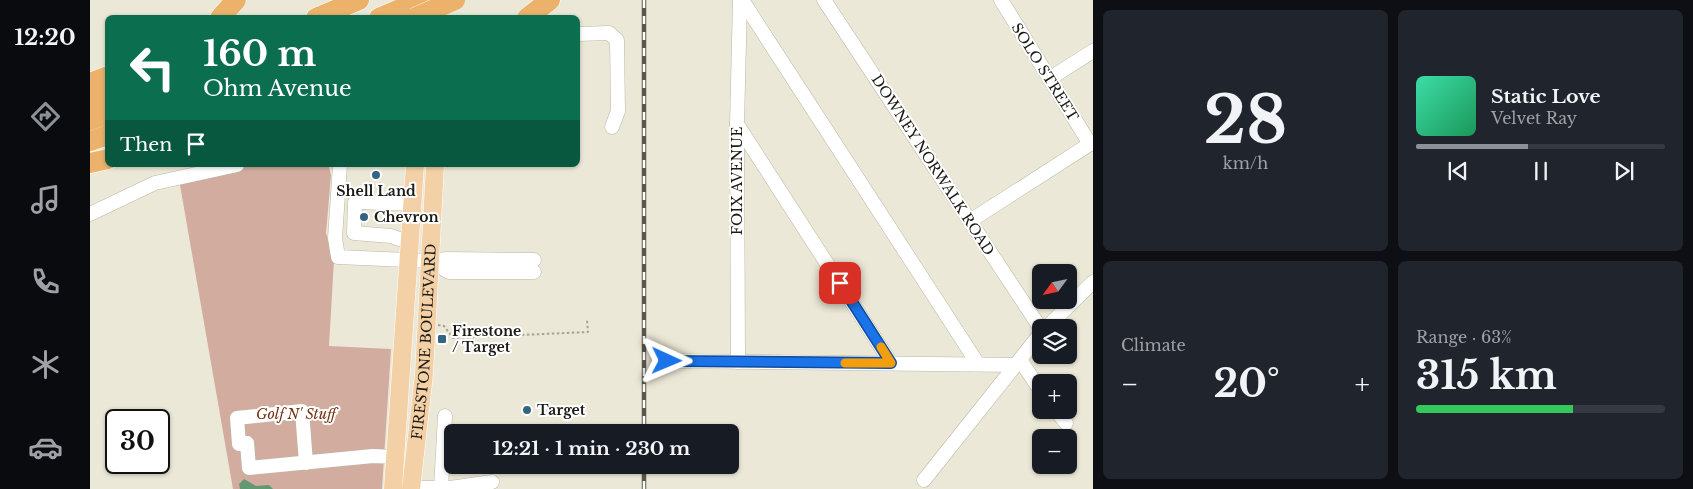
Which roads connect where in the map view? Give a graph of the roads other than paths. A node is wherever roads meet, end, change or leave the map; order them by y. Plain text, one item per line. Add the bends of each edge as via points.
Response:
1 (236, 0) edge
2 (359, 0) edge
3 (422, 0) edge
4 (445, 0) edge
5 (455, 0) edge
6 (550, 0) edge
7 (741, 0) edge
8 (824, 0) edge
9 (1000, 0) edge
10 (404, 7) edge
11 (223, 15) edge
12 (323, 15) edge
13 (374, 15) edge
14 (386, 15) edge
15 (422, 15) edge
16 (444, 15) edge
17 (531, 15) edge
18 (580, 34) edge
19 (1093, 51) edge
20 (105, 77) edge
21 (1049, 79) junction
22 (90, 82) edge
23 (105, 96) edge
24 (90, 101) edge
25 (105, 115) edge
26 (90, 120) edge
27 (105, 122) edge
28 (737, 124) junction
29 (90, 126) edge
30 (612, 127) dead end
31 (105, 136) edge
32 (90, 141) edge
33 (1091, 143) edge
34 (105, 160) edge
35 (90, 163) edge
36 (228, 167) edge
37 (340, 167) edge
38 (415, 167) edge
39 (435, 167) edge
40 (413, 204) junction
41 (90, 214) edge
42 (970, 221) junction
43 (409, 251) junction
44 (430, 261) junction
45 (534, 266) dead end
46 (1093, 282) edge
47 (1033, 319) edge
48 (1055, 319) edge
49 (1032, 343) edge
50 (667, 361) dead end
51 (738, 362) junction
52 (1018, 362) junction
53 (891, 363) junction
54 (978, 364) junction
55 (1032, 379) edge
56 (398, 404) junction
57 (445, 416) dead end
58 (1062, 419) edge
59 (1066, 424) dead end
60 (395, 457) junction
61 (306, 463) junction
62 (924, 480) dead end
63 (492, 482) dead end
64 (412, 488) edge
65 (441, 488) edge
66 (393, 489) edge

1 - 11 highway
2 - 12 highway
3 - 10 highway
3 - 15 main road
4 - 16 main road
5 - 10 highway, bridge
6 - 17 highway
7 - 28 street, FOIX AVENUE
7 - 54 street
8 - 42 street, DOWNEY NORWALK ROAD
9 - 21 street, SOLO STREET
10 - 13 highway
10 - 14 highway
18 - 30 street via 609,33 617,40 618,111
19 - 21 street
20 - 22 highway
21 - 33 street, SOLO STREET
23 - 24 highway
25 - 26 highway
27 - 29 highway
28 - 51 street, FOIX AVENUE
28 - 53 street
31 - 32 highway
33 - 42 street
34 - 35 highway
36 - 41 street via 155,183
37 - 43 street via 335,238 338,257
38 - 40 main road, FIRESTONE BOULEVARD
39 - 44 main road, FIRESTONE BOULEVARD
40 - 43 main road, FIRESTONE BOULEVARD
40 - 43 street via 355,202 354,233 391,236
42 - 47 street, DOWNEY NORWALK ROAD
43 - 44 street
43 - 56 main road, FIRESTONE BOULEVARD
44 - 45 street via 449,272
44 - 64 main road, FIRESTONE BOULEVARD via 424,374
46 - 48 street
49 - 52 street, DOWNEY NORWALK ROAD
50 - 51 street
51 - 53 street
52 - 54 street
52 - 55 street
52 - 62 street, DOWNEY NORWALK ROAD
53 - 54 street
56 - 60 main road, FIRESTONE BOULEVARD
56 - 64 main road via 407,408 409,413 406,471
57 - 65 street
58 - 59 street
60 - 61 street
60 - 66 main road, FIRESTONE BOULEVARD
61 - 61 street via 249,468 247,443 239,444 236,418 302,411
63 - 65 street
64 - 65 street

